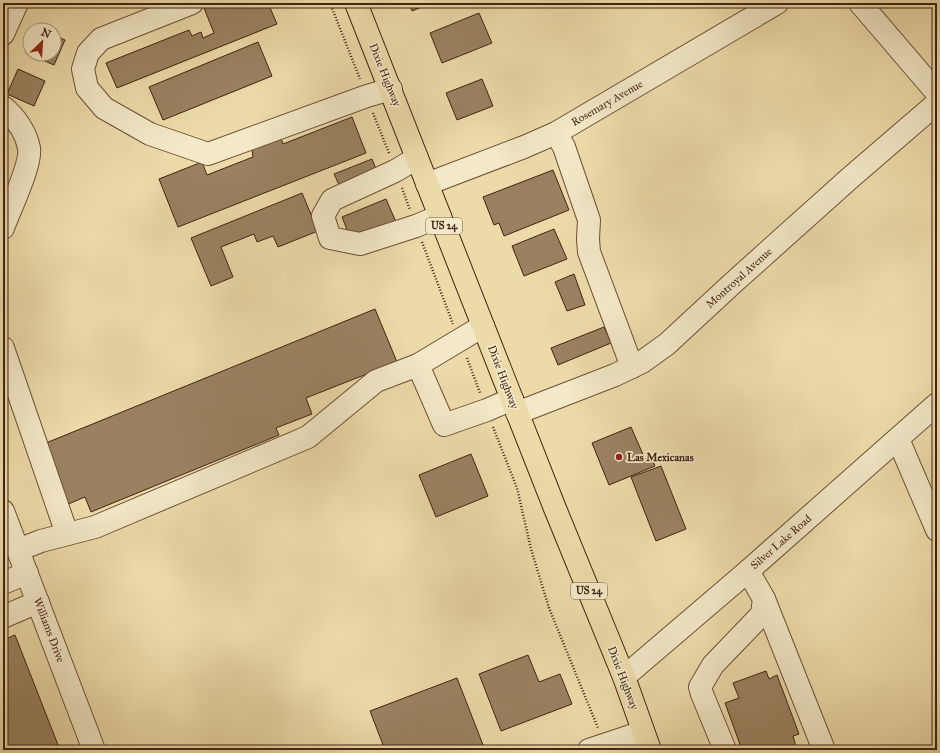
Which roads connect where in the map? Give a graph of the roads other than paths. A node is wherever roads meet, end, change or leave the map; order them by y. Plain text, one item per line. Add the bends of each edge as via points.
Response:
1 (17, 3) edge
2 (192, 3) edge
3 (356, 3) edge
4 (777, 3) edge
5 (860, 3) edge
6 (3, 34) edge
7 (391, 89) junction
8 (937, 93) edge
9 (937, 103) edge
10 (3, 107) edge
11 (556, 133) junction
12 (417, 158) junction
13 (427, 184) junction
14 (440, 216) junction
15 (3, 228) edge
16 (483, 326) junction
17 (3, 348) edge
18 (418, 365) junction
19 (632, 367) junction
20 (937, 404) edge
21 (515, 406) junction
22 (898, 439) junction
23 (3, 511) edge
24 (937, 530) edge
25 (67, 534) junction
26 (18, 550) junction
27 (748, 571) junction
28 (27, 574) junction
29 (3, 583) edge
30 (764, 599) junction
31 (38, 602) junction
32 (3, 617) edge
33 (624, 677) junction
34 (647, 741) edge
35 (597, 748) edge
36 (818, 748) edge
37 (94, 750) edge
38 (725, 750) edge

1 - 6 street
2 - 7 street via 101,39 88,53 83,69 87,88 104,108 150,134 208,154
3 - 7 main road, Dixie Highway / US 24
4 - 11 street, Rosemary Avenue
5 - 8 street
7 - 12 main road, Dixie Highway / US 24
9 - 19 street, Montroyal Avenue via 667,344
10 - 15 street via 11,113 22,130 29,150 25,173
11 - 13 street, Rosemary Avenue
11 - 19 street via 564,147 589,220 589,252
12 - 13 main road, Dixie Highway / US 24
12 - 14 street via 332,200 323,216 330,238 360,244
13 - 14 main road, Dixie Highway / US 24
14 - 16 main road, Dixie Highway / US 24
16 - 18 street
16 - 21 main road, Dixie Highway / US 24
17 - 25 street
18 - 21 street, Montroyal Avenue via 444,425 487,410
18 - 25 street via 376,381 308,437 95,527
19 - 21 street, Montroyal Avenue via 574,392
20 - 22 street, Silver Lake Road
21 - 33 main road, Dixie Highway / US 24
22 - 24 street
22 - 27 street, Silver Lake Road
23 - 26 street, Williams Drive
25 - 26 street
26 - 28 street, Williams Drive
27 - 30 street
27 - 33 street, Silver Lake Road
28 - 29 street
28 - 31 street, Williams Drive
30 - 36 street
30 - 38 street via 762,614 713,665 700,686
31 - 32 street
31 - 37 street, Williams Drive
33 - 34 main road, Dixie Highway / US 24
34 - 35 street

